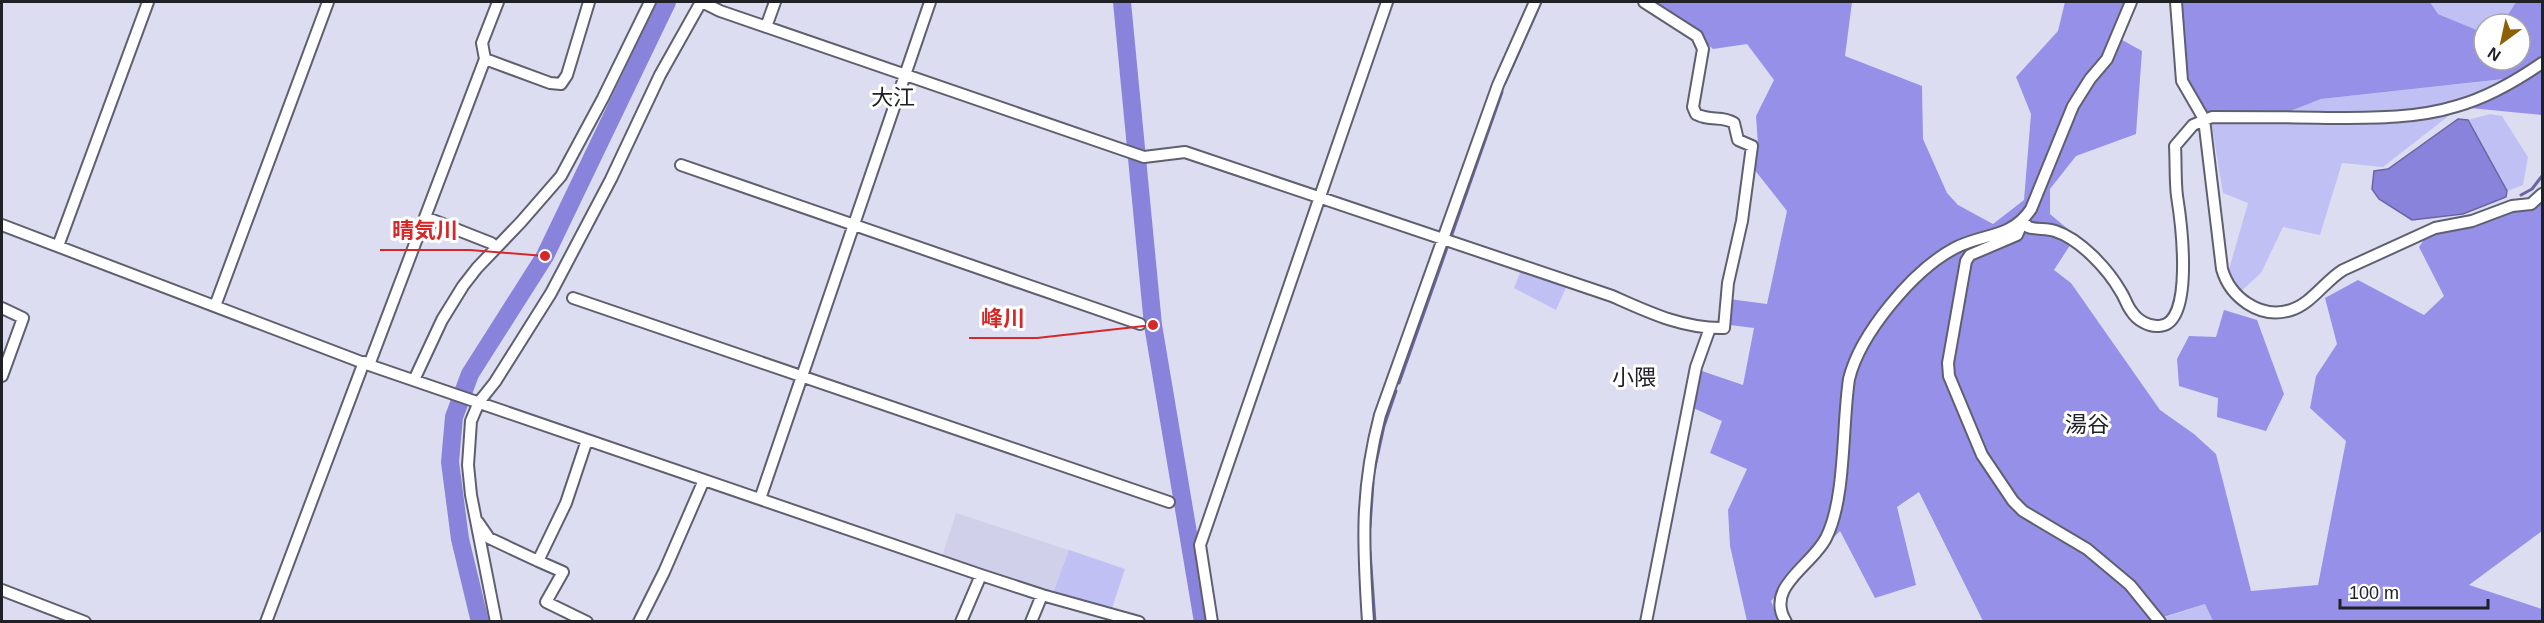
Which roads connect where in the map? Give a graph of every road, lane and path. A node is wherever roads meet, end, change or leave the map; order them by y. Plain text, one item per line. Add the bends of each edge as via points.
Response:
1 (148, 2) edge
2 (328, 2) edge
3 (498, 2) edge
4 (589, 2) edge
5 (650, 2) edge
6 (701, 2) edge
7 (775, 2) edge
8 (930, 2) edge
9 (1387, 2) edge
10 (1535, 2) edge
11 (1644, 2) edge
12 (2131, 2) edge
13 (2176, 2) edge
14 (766, 27) junction
15 (485, 59) junction
16 (2542, 63) edge
17 (906, 75) junction
18 (2204, 119) junction
19 (681, 165) dead end
20 (2542, 194) edge
21 (1319, 197) junction
22 (425, 217) junction
23 (2022, 221) junction
24 (854, 225) junction
25 (2, 226) edge
26 (1443, 239) junction
27 (58, 246) junction
28 (496, 247) junction
29 (573, 298) dead end
30 (215, 306) junction
31 (2, 308) edge
32 (1140, 324) dead end
33 (1710, 328) junction
34 (367, 363) junction
35 (2, 376) edge
36 (802, 376) junction
37 (414, 380) junction
38 (479, 402) junction
39 (587, 440) junction
40 (704, 480) junction
41 (760, 499) junction
42 (1169, 502) dead end
43 (474, 517) junction
44 (538, 561) junction
45 (981, 575) junction
46 (2, 590) edge
47 (1042, 595) junction
48 (85, 621) edge
49 (266, 621) edge
50 (496, 621) edge
51 (587, 621) edge
52 (639, 621) edge
53 (961, 621) edge
54 (1031, 621) edge
55 (1137, 621) edge
56 (1212, 621) edge
57 (1368, 621) edge
58 (1646, 621) edge
59 (1786, 621) edge
60 (2160, 621) edge

1 - 27 street
2 - 30 street
3 - 15 street via 482,43
4 - 15 street via 561,84
5 - 28 street via 561,176
6 - 14 street
6 - 38 street via 551,293
7 - 14 street
8 - 17 street
9 - 21 street
10 - 26 street via 1498,85
11 - 33 street via 1697,36 1703,49 1693,107 1696,114 1706,119 1727,118 1734,123 1738,140 1752,146 1724,328
12 - 23 street via 2107,59 2073,106 2031,209
13 - 18 street via 2182,81
14 - 17 street
15 - 22 street
16 - 18 street via 2491,94 2432,113
17 - 21 street via 1144,157 1185,152
17 - 24 street
18 - 20 street via 2226,285 2251,306 2275,312 2291,310 2343,270 2435,228 2530,204
18 - 23 street via 2193,125 2175,146 2182,255 2180,309 2171,323 2160,327 2142,322 2091,254 2058,232 2028,227
19 - 24 street
21 - 26 street
21 - 56 street via 1200,545
22 - 28 street
22 - 34 street
23 - 59 street via 2008,231 1957,247 1933,261 1910,283 1864,343 1849,379 1833,524 1818,552 1780,594 1779,607
23 - 60 street via 2017,235 1970,255 1966,261 1949,376 1982,455 2013,501 2087,549 2130,585
24 - 32 street
24 - 36 street
25 - 27 street
26 - 33 street via 1612,296 1665,319
26 - 57 street via 1371,447 1363,511
27 - 30 street
28 - 37 street via 463,286 442,320
29 - 36 street
30 - 34 street
31 - 35 street via 23,318
33 - 58 street via 1696,368
34 - 37 street
34 - 49 street
36 - 41 street
36 - 42 street
37 - 38 street
38 - 39 street
38 - 43 street via 469,440
39 - 40 street
39 - 44 street via 566,503
40 - 41 street
40 - 52 street
41 - 45 street
43 - 44 street via 489,538
43 - 50 street
44 - 51 street via 563,572 546,602
45 - 47 street
45 - 53 street
46 - 48 street
47 - 54 street
47 - 55 street

